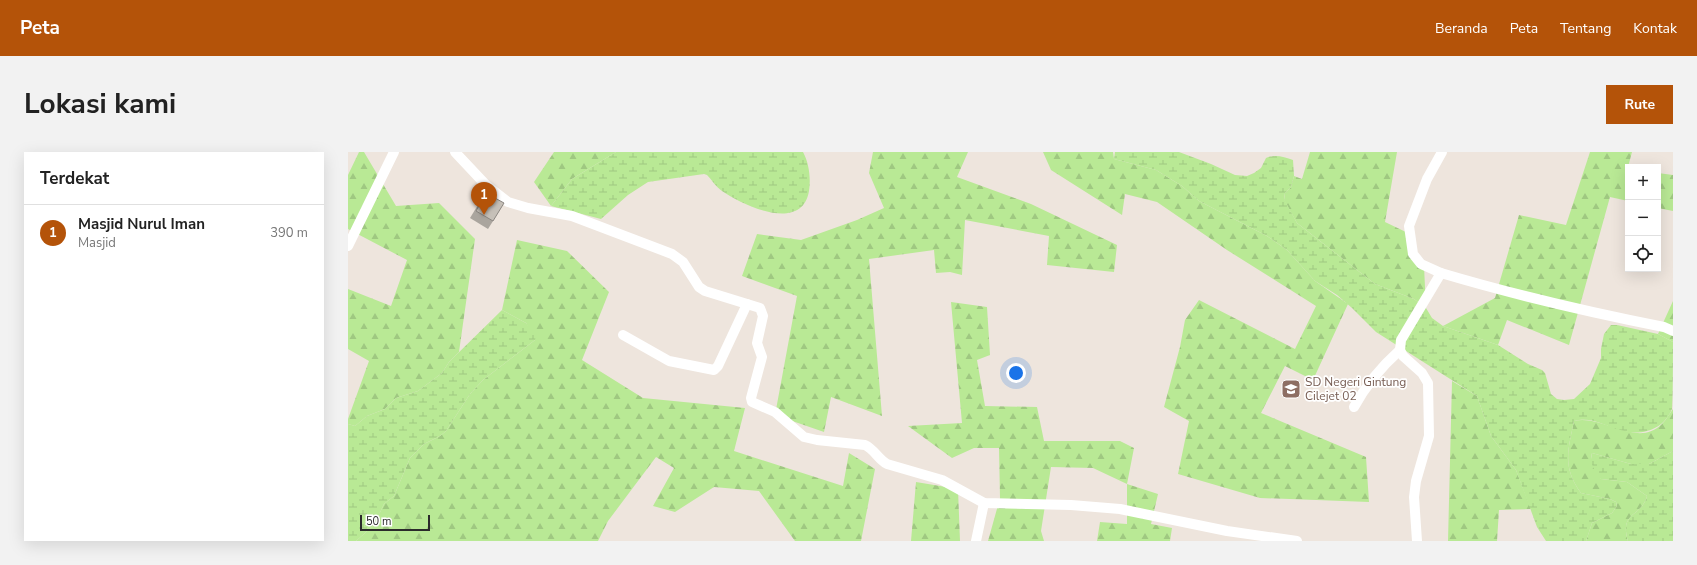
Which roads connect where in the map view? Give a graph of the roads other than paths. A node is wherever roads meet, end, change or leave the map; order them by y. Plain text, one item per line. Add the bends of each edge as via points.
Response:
1 (394, 152) edge
2 (455, 152) edge
3 (1442, 152) edge
4 (348, 246) edge
5 (1441, 273) junction
6 (747, 304) junction
7 (1673, 330) edge
8 (623, 335) dead end
9 (1400, 350) junction
10 (1354, 407) dead end
11 (984, 503) junction
12 (976, 541) edge
13 (1297, 541) edge
14 (1418, 541) edge

1 - 4 street
2 - 6 street via 486,185 508,202 572,216 672,254 683,262 699,287
3 - 5 street via 1427,179 1409,226 1413,254 1421,264
5 - 7 street via 1500,291
5 - 9 street via 1401,340
6 - 8 street via 714,370 668,361
6 - 11 street via 760,308 763,316 757,343 762,357 752,402 774,412 804,437 865,445 887,464 942,480
9 - 10 street via 1362,391
9 - 14 street via 1428,383 1429,436 1414,497
11 - 12 street
11 - 13 street via 1120,509 1227,532

